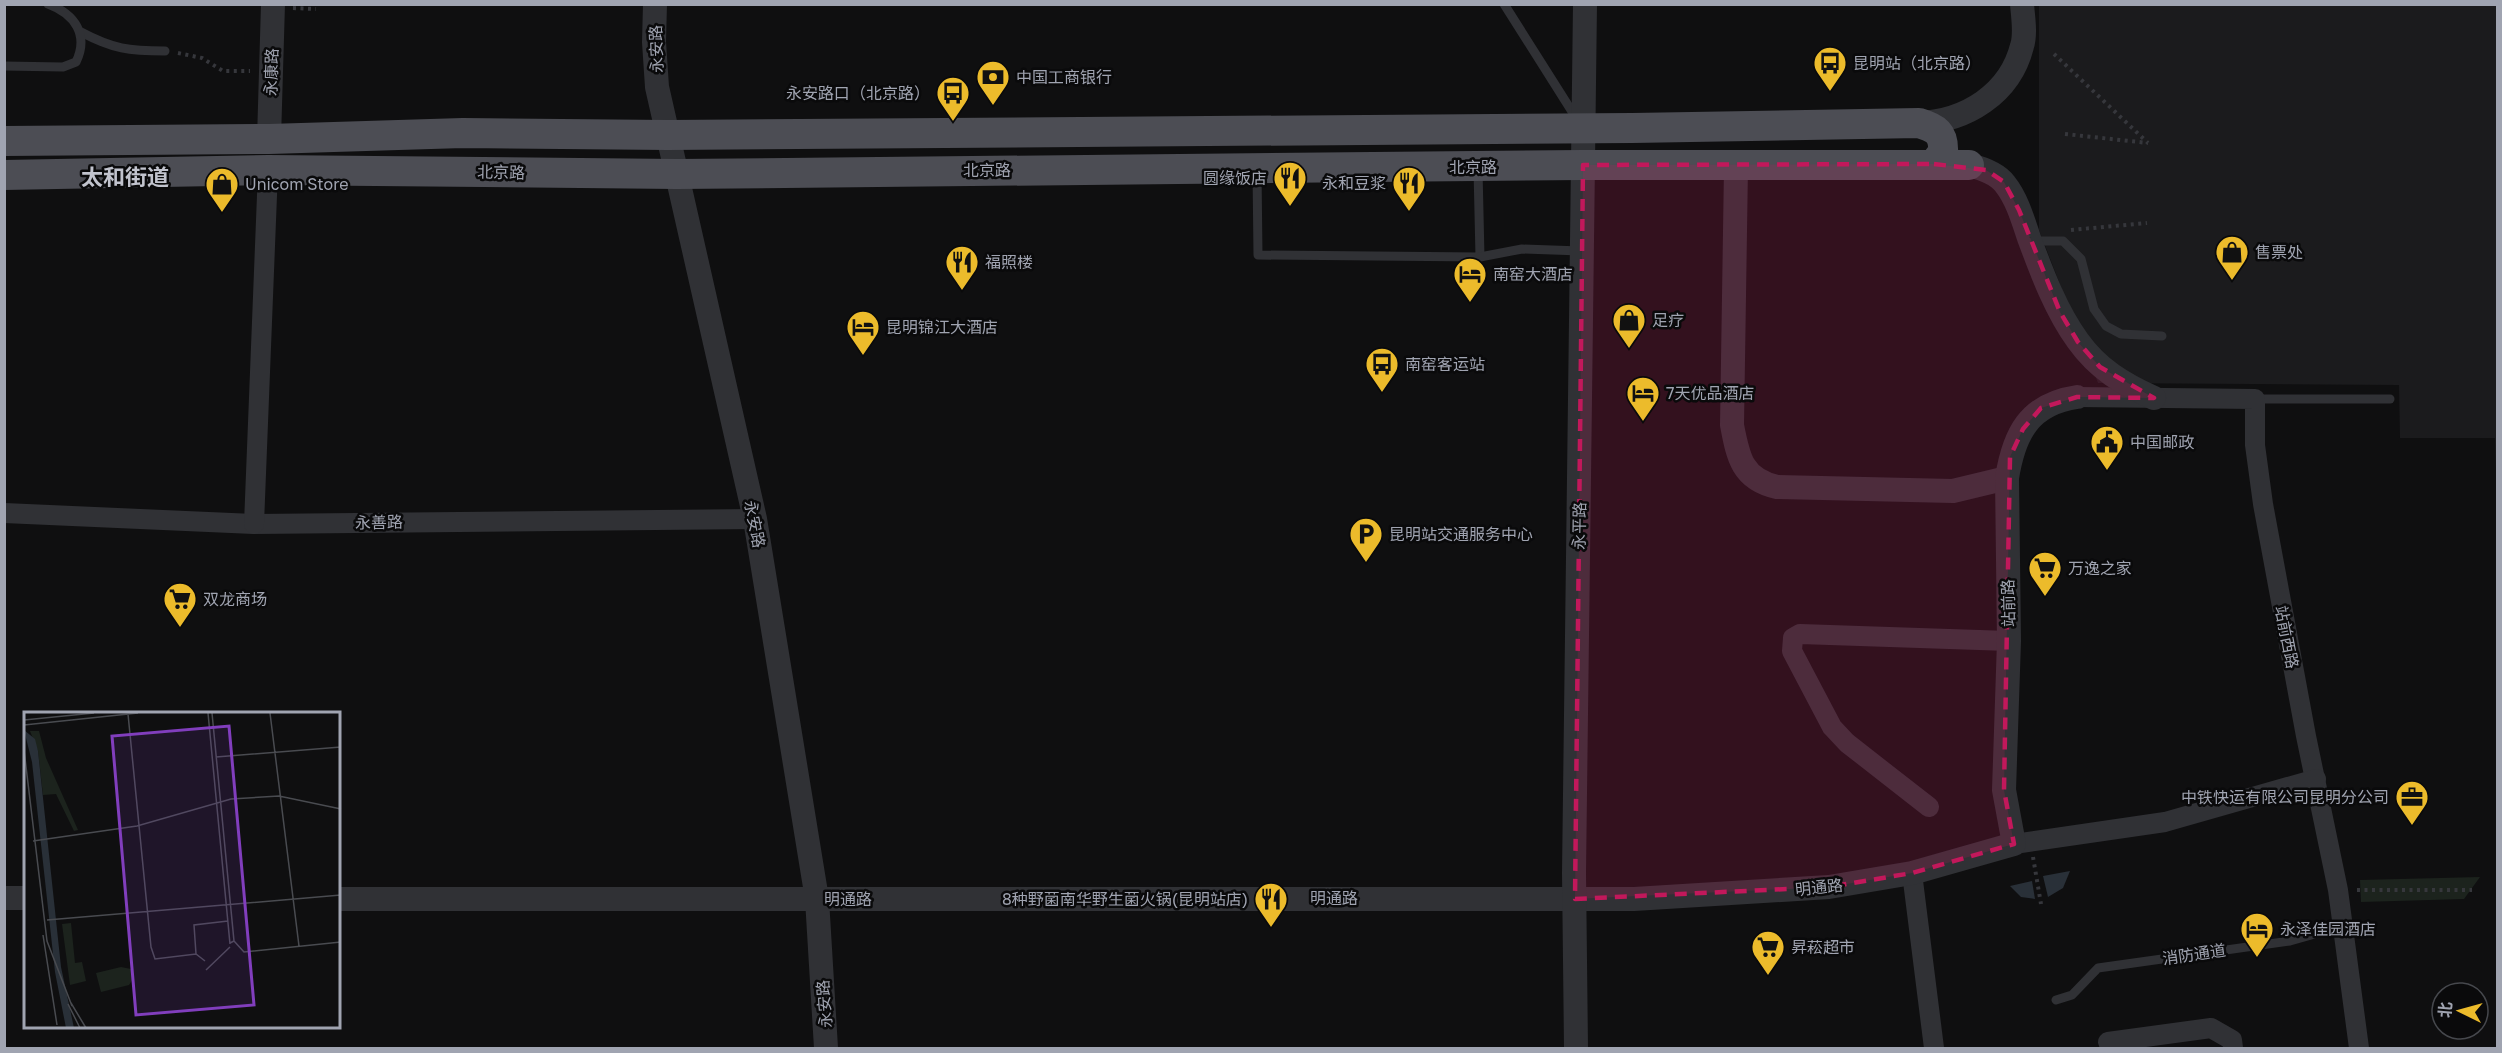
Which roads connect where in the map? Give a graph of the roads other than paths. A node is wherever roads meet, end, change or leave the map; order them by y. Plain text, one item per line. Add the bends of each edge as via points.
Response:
1 (48, 4) edge
2 (273, 4) edge
3 (655, 4) edge
4 (1504, 4) edge
5 (1585, 4) edge
6 (2022, 4) edge
7 (81, 32) junction
8 (165, 51) road end
9 (4, 66) edge
10 (1919, 123) junction
11 (1582, 128) junction
12 (668, 135) junction
13 (269, 139) junction
14 (4, 141) edge
15 (1934, 164) junction
16 (1583, 165) junction
17 (1969, 165) joint
18 (1736, 166) junction
19 (1478, 167) junction
20 (1257, 168) junction
21 (268, 170) junction
22 (677, 174) junction
23 (4, 175) edge
24 (2030, 241) junction
25 (1582, 251) junction
26 (1480, 257) junction
27 (2162, 336) dead end
28 (2077, 397) joint
29 (2154, 398) junction
30 (2255, 399) junction
31 (2390, 399) dead end
32 (2007, 478) junction
33 (4, 513) edge
34 (754, 519) junction
35 (254, 524) junction
36 (2009, 641) junction
37 (2316, 779) junction
38 (1929, 807) dead end
39 (2023, 843) junction
40 (1912, 873) junction
41 (4, 898) edge
42 (24, 898) edge
43 (340, 898) edge
44 (817, 899) junction
45 (1575, 899) junction
46 (2343, 926) junction
47 (2056, 999) dead end
48 (2108, 1042) dead end
49 (826, 1048) edge
50 (1576, 1048) edge
51 (1934, 1048) edge
52 (2233, 1048) edge
53 (2359, 1048) edge

1 - 7 lane via 65,10
2 - 13 street, 永康路
3 - 12 street, 永安路 via 657,87
4 - 11 lane
5 - 11 street, 永平路
6 - 10 street via 2023,44 2002,86 1963,115
7 - 8 lane via 106,45 132,51
7 - 9 lane via 82,51 76,62 63,67
10 - 11 main road
10 - 15 main road via 1935,128 1941,135 1943,152
11 - 12 main road
11 - 16 street, 永平路
12 - 13 main road via 463,133
12 - 22 street, 永安路
13 - 14 main road
15 - 17 main road, 北京路
15 - 18 main road, 北京路
16 - 18 main road, 北京路
16 - 19 main road, 北京路
16 - 25 street, 永平路
17 - 24 street via 2004,182
18 - 32 street via 1732,425 1737,452 1747,471 1761,483 1778,487 1953,491
19 - 20 main road, 北京路
19 - 26 lane
20 - 22 main road, 北京路
20 - 26 lane via 1258,255
21 - 22 main road, 北京路
21 - 23 main road, 北京路
21 - 35 street
22 - 34 street, 永安路
24 - 27 lane via 2063,241 2081,259 2094,309 2106,326 2121,334
24 - 29 street via 2060,312 2078,342 2108,373
25 - 26 lane via 1522,249
25 - 45 street, 永平路
28 - 29 street
28 - 32 street, 站前路 via 2041,408 2023,429 2010,457
29 - 30 street
30 - 31 lane
30 - 37 street, 站前西路 via 2255,444 2263,504
32 - 36 street, 站前路
33 - 35 street, 永善路
34 - 35 street, 永善路
34 - 44 street, 永安路
36 - 38 street via 1800,634 1794,638 1792,651 1832,727
36 - 39 street, 站前路 via 2004,790
37 - 39 street, 明通路 via 2165,822
37 - 46 street, 站前西路
39 - 40 street, 明通路
40 - 45 street, 明通路 via 1829,887
40 - 51 street
41 - 42 street
43 - 44 street, 明通路
44 - 45 street, 明通路
44 - 49 street, 永安路
45 - 50 street, 永平路
46 - 47 lane, 消防通道 via 2290,941 2098,968 2072,995
46 - 53 street, 站前西路
48 - 52 street via 2211,1028 2232,1040

